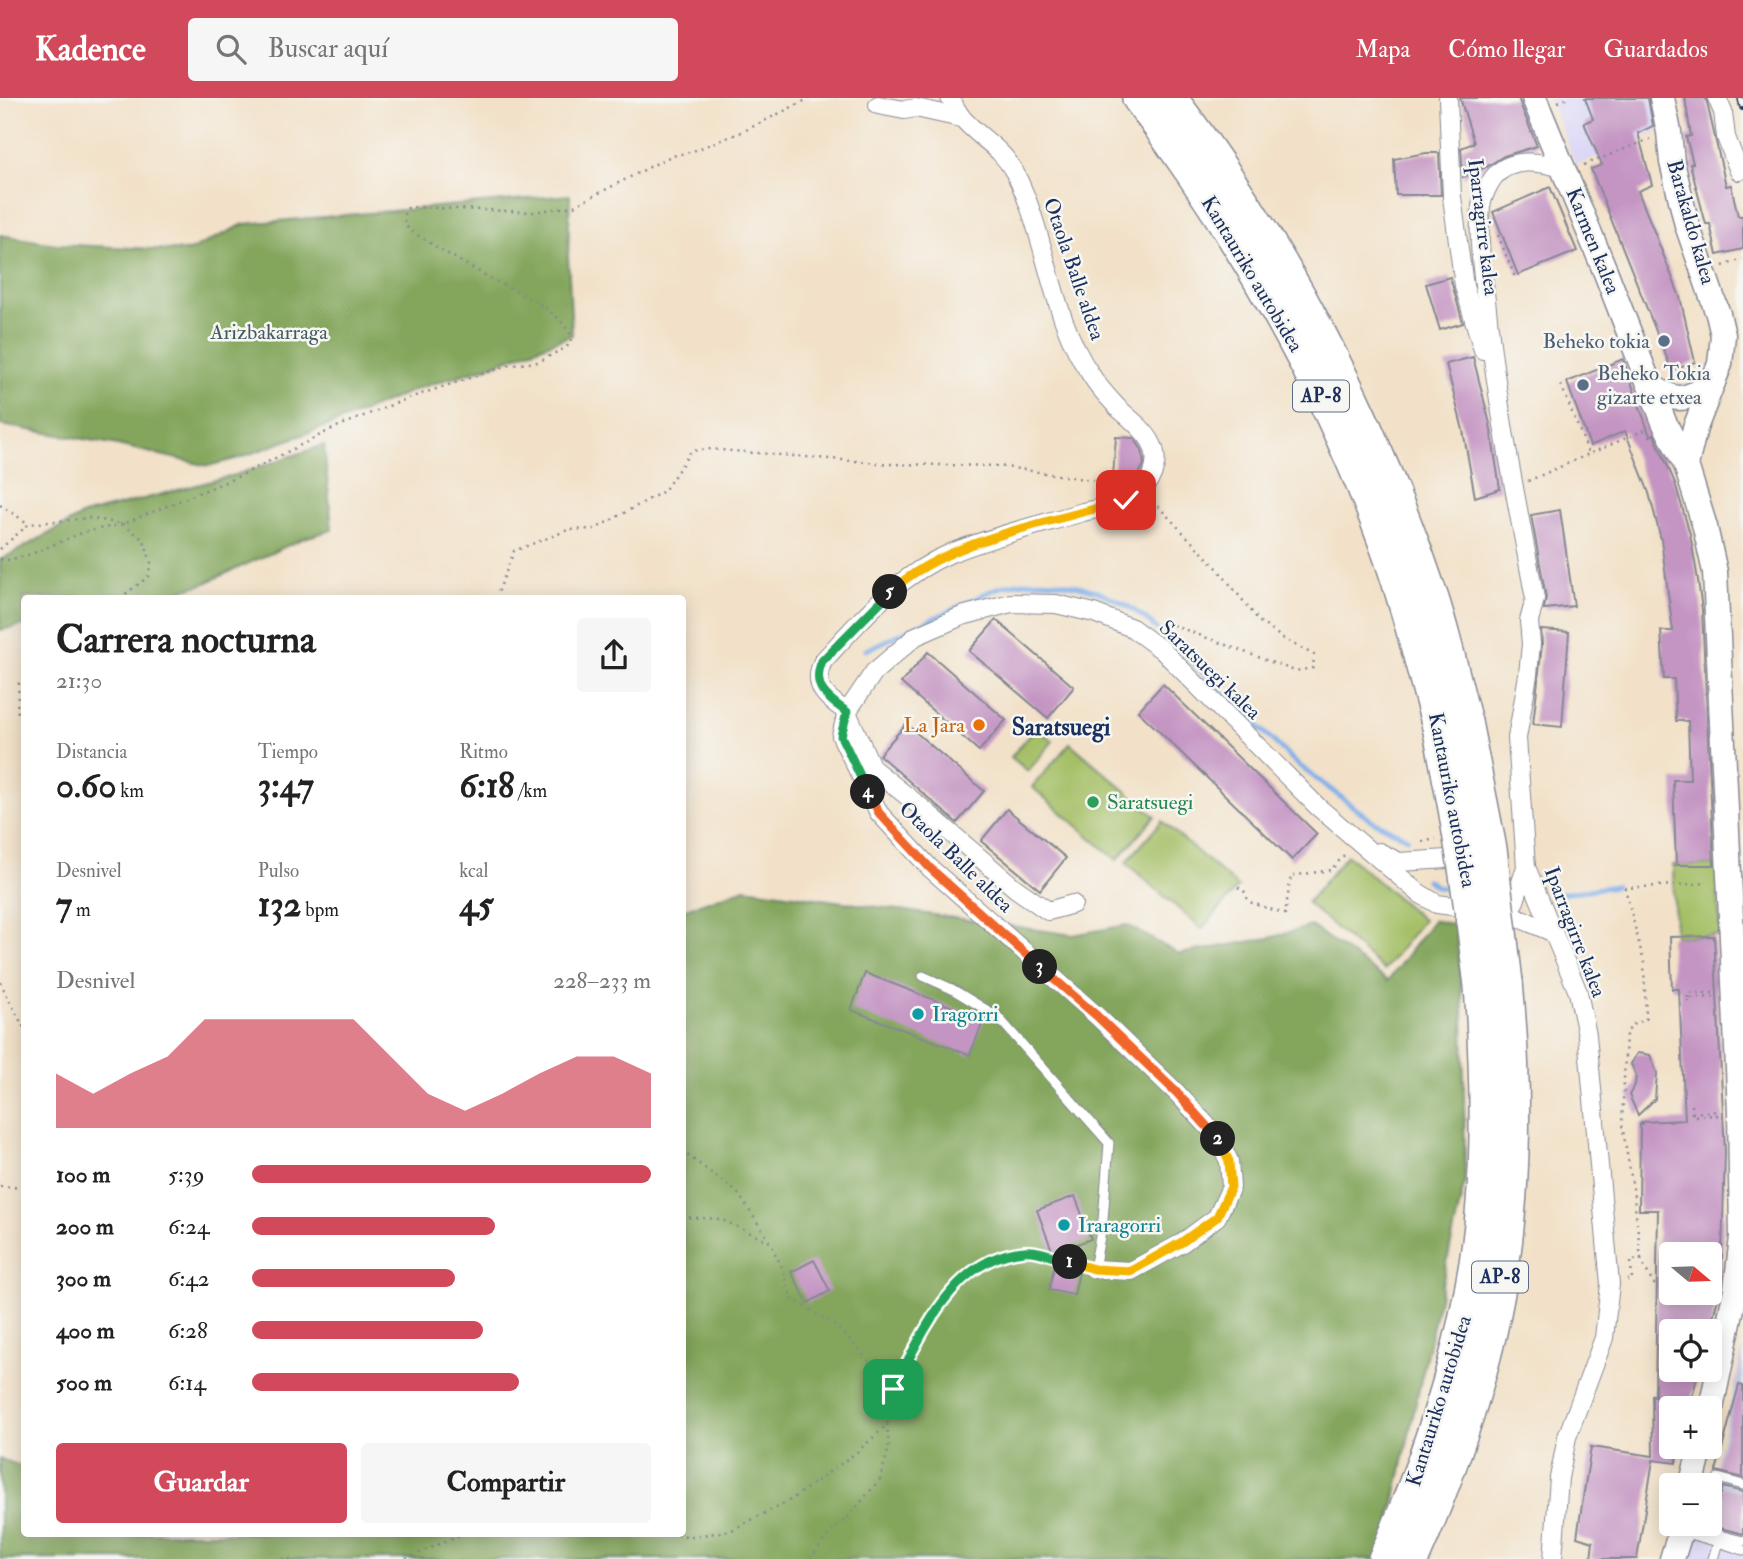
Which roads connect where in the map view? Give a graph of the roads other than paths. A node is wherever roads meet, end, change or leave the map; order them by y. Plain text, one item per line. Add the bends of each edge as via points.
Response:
1 (950, 98) edge
2 (1139, 98) edge
3 (1170, 98) edge
4 (1448, 98) edge
5 (1662, 98) edge
6 (1717, 98) edge
7 (1543, 101) edge
8 (878, 105) dead end
9 (961, 118) junction
10 (1564, 170) junction
11 (1739, 171) dead end
12 (1713, 382) junction
13 (1650, 385) junction
14 (1499, 401) junction
15 (1686, 465) junction
16 (847, 712) junction
17 (1452, 724) junction
18 (1358, 841) junction
19 (1448, 859) dead end
20 (1526, 867) junction
21 (1726, 874) edge
22 (1073, 904) dead end
23 (1507, 913) junction
24 (1552, 932) junction
25 (923, 976) dead end
26 (1493, 984) junction
27 (1094, 1269) joint
28 (1740, 1289) edge
29 (1714, 1396) edge
30 (1722, 1479) edge
31 (1743, 1485) edge
32 (1688, 1536) edge
33 (1707, 1536) edge
34 (1722, 1536) edge
35 (1743, 1541) edge
36 (1718, 1542) junction
37 (1743, 1550) edge
38 (1385, 1559) edge
39 (1412, 1559) edge
40 (1553, 1559) edge
41 (1672, 1559) edge
42 (1713, 1559) edge

1 - 9 street, Otaola Balle aldea
2 - 17 highway, Kantauriko autobidea / AP-8 via 1239,246 1315,382 1385,542
3 - 17 highway, Kantauriko autobidea / AP-8 via 1255,222 1312,319 1383,470 1432,601
4 - 14 street, Iparragirre kalea via 1452,197 1464,286
5 - 12 street, Barakaldo kalea via 1687,225 1723,335
6 - 11 street
7 - 10 street, Karmen kalea
8 - 9 street, Otaola Balle aldea
9 - 16 street, Otaola Balle aldea via 999,149 1015,173 1079,356 1091,376 1152,442 1154,468 1143,488 1126,500 950,553 895,587 822,661 817,673 821,690
10 - 13 street, Karmen kalea
10 - 14 street, Iparragirre kalea via 1538,161 1514,165 1494,176 1481,205 1480,246
12 - 13 street via 1691,397 1677,399
12 - 15 street, Barakaldo kalea
13 - 15 street, Karmen kalea
14 - 20 street, Iparragirre kalea via 1535,599 1517,738
15 - 21 street, Karmen kalea via 1714,572
16 - 18 street, Saratsuegi kalea via 874,672 916,636 962,616 1011,603 1056,604 1094,613 1132,628 1162,650 1301,791
16 - 22 street via 872,768 1048,911
16 - 27 street, Otaola Balle aldea via 841,736 879,813 930,868 1177,1093 1215,1134 1229,1161 1231,1187 1217,1217 1131,1271
17 - 26 highway, Kantauriko autobidea / AP-8, bridge via 1490,849
18 - 19 street, Saratsuegi kalea via 1399,862
18 - 23 street, Saratsuegi kalea via 1437,904
20 - 23 street
20 - 24 street, Iparragirre kalea
21 - 28 street, Karmen kalea via 1740,1112
23 - 24 street, Saratsuegi kalea
24 - 40 street, Iparragirre kalea via 1578,992 1587,1035 1610,1284 1604,1338 1567,1437
25 - 27 lane via 998,1017 1109,1143
26 - 38 highway, Kantauriko autobidea / AP-8 via 1486,1053 1483,1204 1469,1303 1439,1414
26 - 39 highway, Kantauriko autobidea / AP-8 via 1513,1077 1500,1277 1479,1376 1439,1496
28 - 29 street, Karmen kalea
30 - 31 lane
32 - 41 street
33 - 36 lane
34 - 35 lane
36 - 37 lane
36 - 42 lane

